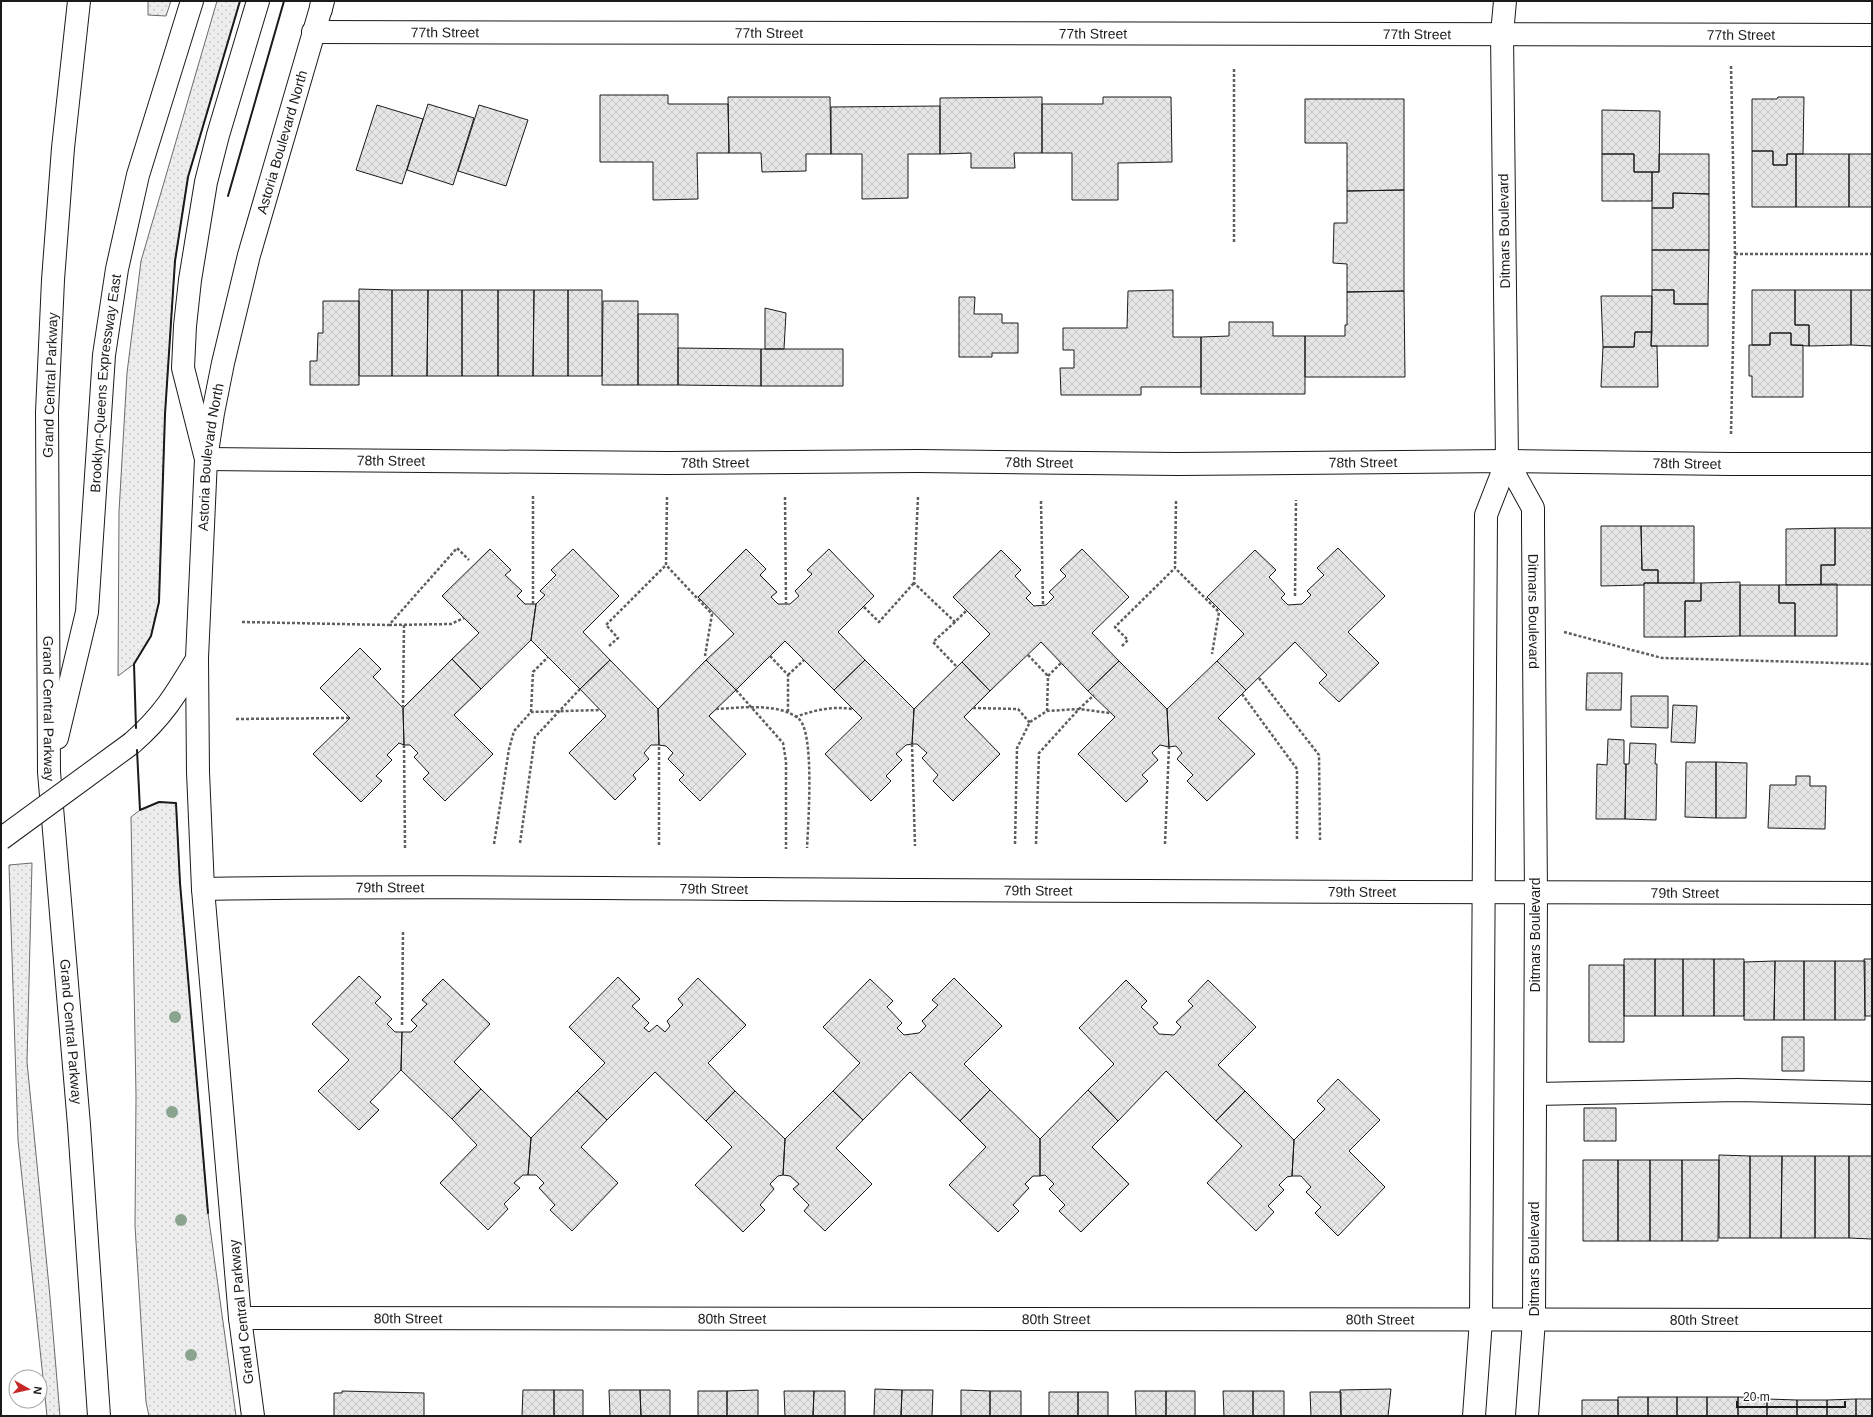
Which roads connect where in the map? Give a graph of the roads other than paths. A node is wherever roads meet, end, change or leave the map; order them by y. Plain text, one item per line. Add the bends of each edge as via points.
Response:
1 (78, 1) edge
2 (192, 1) edge
3 (258, 1) edge
4 (1504, 1) edge
5 (322, 4) edge
6 (313, 32) junction
7 (1502, 34) junction
8 (1872, 35) edge
9 (206, 459) junction
10 (1507, 461) junction
11 (1872, 464) edge
12 (197, 658) junction
13 (49, 772) junction
14 (1, 839) edge
15 (203, 889) junction
16 (1536, 893) junction
17 (1872, 893) edge
18 (1483, 894) junction
19 (1872, 1093) edge
20 (1535, 1094) junction
21 (240, 1318) junction
22 (1481, 1320) junction
23 (1534, 1320) junction
24 (1872, 1320) edge
25 (99, 1416) edge
26 (253, 1416) edge
27 (1474, 1416) edge
28 (1527, 1416) edge

1 - 13 main road, Grand Central Parkway via 58,215 47,412
2 - 13 main road, Brooklyn-Queens Expressway East via 138,175 117,269 104,355 87,612
3 - 9 main road via 206,182 188,296 183,368
4 - 7 main road, Ditmars Boulevard
5 - 6 main road, Astoria Boulevard North
6 - 7 main road, 77th Street
6 - 9 main road, Astoria Boulevard North via 239,296 213,413
7 - 8 main road, 77th Street
7 - 10 main road, Ditmars Boulevard
9 - 10 main road, 78th Street via 1177,464
9 - 12 main road, Astoria Boulevard North
10 - 11 main road, 78th Street
10 - 16 main road, Ditmars Boulevard via 1533,508
10 - 18 main road, Ditmars Boulevard via 1486,515
12 - 14 main road, Astoria Boulevard North, bridge via 165,710 149,728
12 - 15 main road, Grand Central Parkway
13 - 25 main road, Grand Central Parkway via 78,1117
15 - 18 main road, 79th Street via 412,887
15 - 21 main road, Grand Central Parkway
16 - 17 main road, 79th Street
16 - 18 main road, 79th Street
16 - 20 main road, Ditmars Boulevard
18 - 22 main road, Ditmars Boulevard
19 - 20 main road via 1738,1090
20 - 23 main road, Ditmars Boulevard
21 - 22 main road, 80th Street
21 - 26 main road, Grand Central Parkway
22 - 23 main road, 80th Street
22 - 27 main road, Ditmars Boulevard
23 - 24 main road, 80th Street
23 - 28 main road, Ditmars Boulevard

